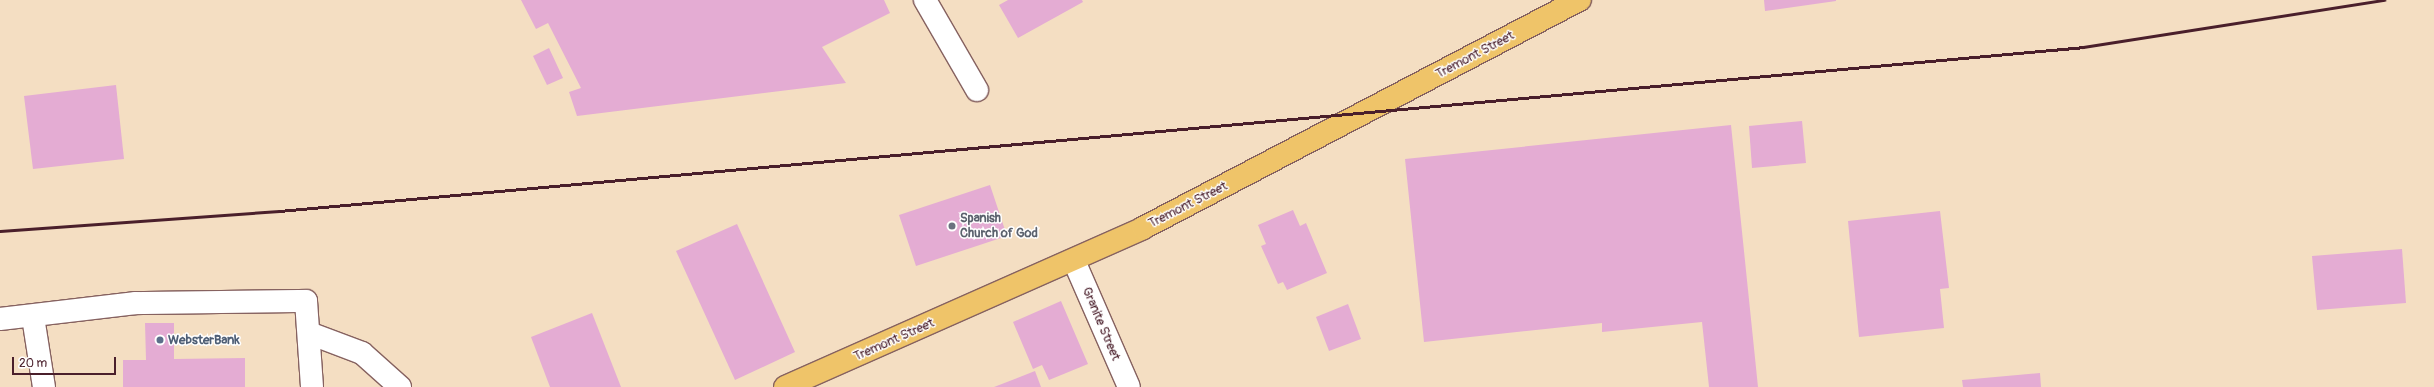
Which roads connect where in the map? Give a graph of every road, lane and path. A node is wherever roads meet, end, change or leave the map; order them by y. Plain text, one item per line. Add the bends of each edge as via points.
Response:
1 (925, 0) edge
2 (1580, 0) edge
3 (977, 90) dead end
4 (1074, 261) junction
5 (33, 318) junction
6 (0, 319) edge
7 (309, 333) junction
8 (44, 387) edge
9 (312, 387) edge
10 (400, 387) edge
11 (785, 387) edge
12 (1129, 387) edge

1 - 3 street
2 - 4 main road, Tremont Street via 1300,149
4 - 11 main road, Tremont Street
4 - 12 street, Granite Street
5 - 6 street
5 - 7 street via 136,303 306,302
5 - 8 street
7 - 9 street
7 - 10 street via 362,353

